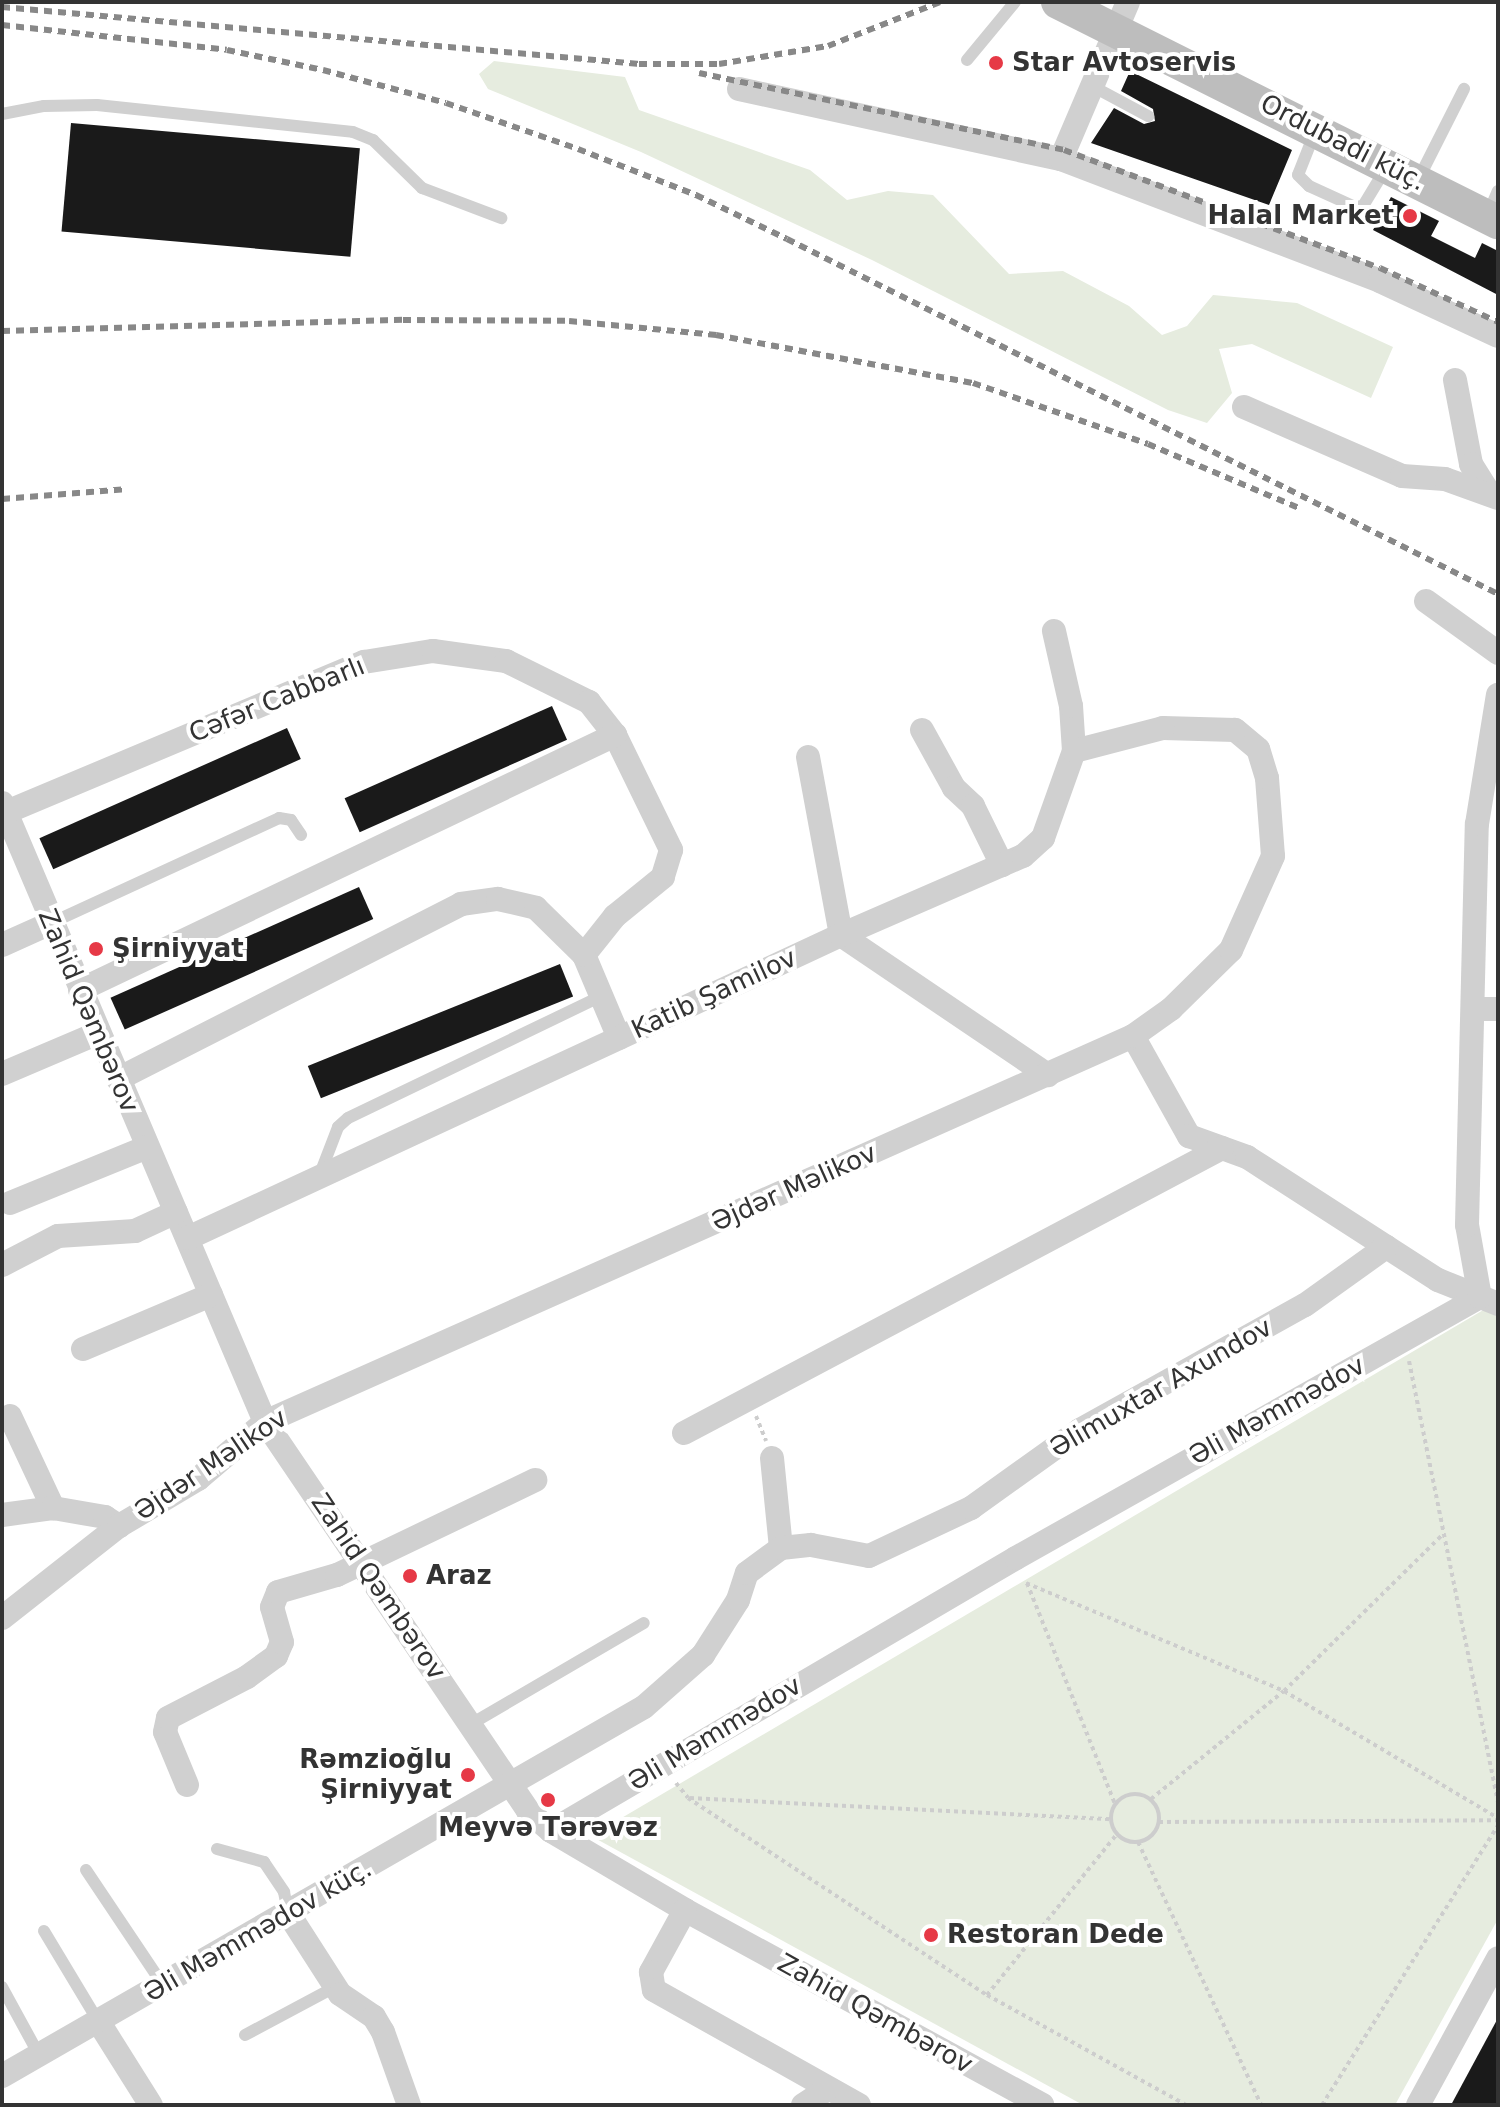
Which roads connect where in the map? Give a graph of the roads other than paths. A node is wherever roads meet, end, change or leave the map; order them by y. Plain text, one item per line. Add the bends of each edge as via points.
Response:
1 (1015, 2) edge
2 (1058, 2) edge
3 (1122, 16) edge
4 (967, 60) dead end
5 (1092, 86) junction
6 (739, 89) dead end
7 (1464, 89) dead end
8 (2, 114) edge
9 (1148, 116) dead end
10 (1316, 129) junction
11 (1061, 159) junction
12 (1387, 165) junction
13 (1418, 181) junction
14 (1494, 210) edge
15 (501, 218) dead end
16 (1498, 336) edge
17 (1455, 380) dead end
18 (1244, 407) dead end
19 (1494, 496) edge
20 (1426, 601) dead end
21 (1054, 631) dead end
22 (1498, 653) edge
23 (1498, 698) edge
24 (922, 730) dead end
25 (615, 735) junction
26 (1074, 751) junction
27 (808, 757) dead end
28 (3, 810) edge
29 (301, 835) dead end
30 (1002, 865) junction
31 (51, 923) junction
32 (841, 935) junction
33 (2, 945) edge
34 (584, 955) junction
35 (80, 990) junction
36 (601, 996) junction
37 (1473, 1009) junction
38 (1498, 1009) edge
39 (98, 1033) junction
40 (1133, 1036) junction
41 (619, 1038) junction
42 (2, 1074) edge
43 (1048, 1075) junction
44 (118, 1079) junction
45 (147, 1147) junction
46 (1222, 1148) junction
47 (319, 1177) junction
48 (10, 1203) dead end
49 (176, 1212) junction
50 (188, 1238) junction
51 (1386, 1247) junction
52 (2, 1265) edge
53 (211, 1295) junction
54 (1489, 1300) edge
55 (83, 1349) dead end
56 (10, 1416) dead end
57 (265, 1422) junction
58 (684, 1433) dead end
59 (772, 1458) road end
60 (535, 1480) dead end
61 (53, 1508) junction
62 (2, 1515) edge
63 (119, 1526) junction
64 (781, 1548) junction
65 (360, 1561) junction
66 (2, 1618) edge
67 (644, 1623) dead end
68 (471, 1724) junction
69 (187, 1785) dead end
70 (513, 1786) junction
71 (551, 1831) junction
72 (217, 1849) dead end
73 (86, 1870) dead end
74 (685, 1910) junction
75 (288, 1913) junction
76 (44, 1931) dead end
77 (1498, 1958) edge
78 (163, 1985) junction
79 (2, 1987) edge
80 (335, 1987) junction
81 (98, 2021) junction
82 (245, 2035) dead end
83 (39, 2055) junction
84 (2, 2076) edge
85 (828, 2089) junction
86 (151, 2105) edge
87 (409, 2105) edge
88 (803, 2105) edge
89 (859, 2105) edge
90 (1042, 2105) edge
91 (1418, 2105) edge

1 - 4 lane
2 - 3 main road, Ordubadi küç.
3 - 5 street
3 - 10 main road, Ordubadi küç.
5 - 9 lane
5 - 11 street
6 - 11 street
7 - 13 lane
8 - 15 lane via 44,106 97,105 353,132 380,146 422,188
10 - 12 main road, Ordubadi küç.
10 - 12 lane via 1298,175 1309,186 1363,206
11 - 16 street via 1380,281
12 - 13 main road, Ordubadi küç.
13 - 14 main road, Ordubadi küç.
17 - 19 street via 1471,464
18 - 19 street via 1402,476 1445,479
20 - 22 street
21 - 26 street, Katib Şamilov via 1071,706
23 - 37 street via 1477,824
24 - 30 street via 954,788 973,806
25 - 28 street, Cəfər Cabbarlı via 589,702 506,661 433,651 364,662
25 - 34 street, Cəfər Cabbarlı via 671,850 663,877 615,916
25 - 35 street
26 - 30 street, Katib Şamilov via 1043,838 1023,856
26 - 40 street, Əjdər Məlikov via 1163,728 1235,730 1258,749 1267,778 1273,856 1231,950 1171,1009
27 - 32 street
28 - 31 street, Zahid Qəmbərov
29 - 31 lane via 291,820 279,818
30 - 32 street, Katib Şamilov
31 - 33 street
31 - 35 street, Zahid Qəmbərov
32 - 41 street, Katib Şamilov
32 - 43 street
34 - 36 street
34 - 44 street via 536,908 498,899 461,904
35 - 39 street, Zahid Qəmbərov
36 - 41 street
36 - 47 lane via 348,1118 338,1127
37 - 38 street
37 - 54 street via 1467,1225
39 - 42 street
39 - 44 street, Zahid Qəmbərov
40 - 43 street, Əjdər Məlikov
40 - 46 street via 1189,1136
41 - 47 street, Katib Şamilov
43 - 57 street, Əjdər Məlikov
44 - 45 street, Zahid Qəmbərov
45 - 48 street
45 - 49 street, Zahid Qəmbərov
46 - 51 street via 1247,1157
46 - 58 street
47 - 50 street, Katib Şamilov
49 - 50 street, Zahid Qəmbərov
49 - 52 street via 135,1231 58,1236
50 - 53 street, Zahid Qəmbərov
51 - 54 street via 1438,1280
51 - 64 street, Əlimuxtar Axundov via 1305,1305 1080,1430 971,1508 869,1556 811,1545
53 - 55 street
53 - 57 street, Zahid Qəmbərov
54 - 71 street, Əli Məmmədov via 1405,1339 941,1601
56 - 61 street
57 - 63 street, Əjdər Məlikov via 198,1479
57 - 65 street, Zahid Qəmbərov
59 - 64 street
60 - 65 street
61 - 62 street
61 - 63 street via 105,1517
63 - 66 street, Əjdər Məlikov
64 - 70 street via 747,1573 722,1628 680,1679 644,1707
65 - 68 street, Zahid Qəmbərov
65 - 69 street via 337,1575 278,1592 272,1607 282,1642 276,1656 168,1718 165,1732
67 - 68 lane
68 - 70 street, Zahid Qəmbərov
70 - 71 street, Zahid Qəmbərov via 528,1811
70 - 75 street, Əli Məmmədov küç.
71 - 74 street, Zahid Qəmbərov
72 - 75 lane via 264,1862 284,1892
73 - 78 lane
74 - 85 street via 651,1972 654,1990
74 - 90 street, Zahid Qəmbərov
75 - 78 street, Əli Məmmədov küç.
75 - 80 street
76 - 81 lane
77 - 91 street
78 - 81 street, Əli Məmmədov küç.
79 - 83 lane
80 - 82 lane
80 - 87 street via 345,2000 374,2017
81 - 83 street, Əli Məmmədov küç.
81 - 86 street
83 - 84 street, Əli Məmmədov küç.
85 - 88 street
85 - 89 street

